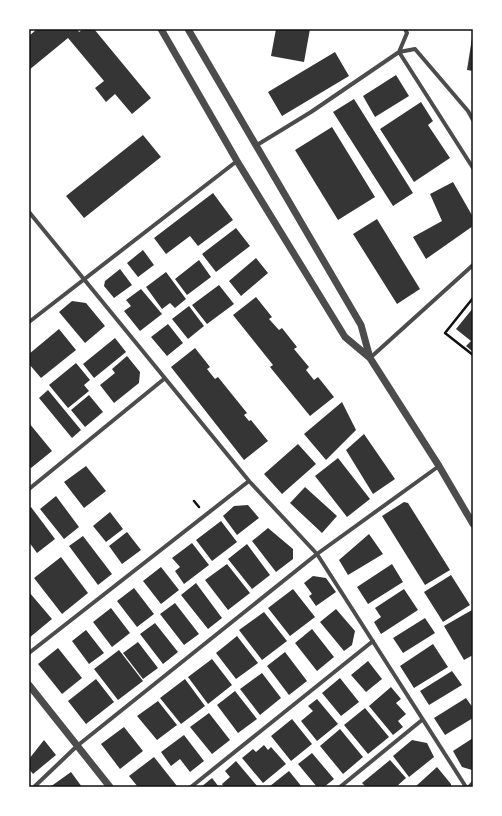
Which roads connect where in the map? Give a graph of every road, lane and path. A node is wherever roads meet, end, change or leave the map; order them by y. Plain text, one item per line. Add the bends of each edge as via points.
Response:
1 (160, 29) edge
2 (188, 29) edge
3 (405, 29) edge
4 (399, 52) junction
5 (473, 120) edge
6 (257, 145) junction
7 (237, 161) junction
8 (473, 168) edge
9 (29, 212) edge
10 (473, 265) edge
11 (83, 279) junction
12 (473, 298) edge
13 (29, 322) edge
14 (473, 355) edge
15 (370, 358) junction
16 (164, 379) junction
17 (439, 466) junction
18 (249, 481) junction
19 (29, 489) edge
20 (473, 524) edge
21 (317, 554) junction
22 (373, 641) junction
23 (29, 653) edge
24 (29, 685) edge
25 (422, 720) junction
26 (77, 746) junction
27 (473, 783) edge
28 (34, 787) edge
29 (110, 787) edge
30 (191, 787) edge
31 (340, 787) edge
32 (468, 787) edge

1 - 7 street
2 - 6 street
3 - 4 street via 407,33
4 - 5 street via 415,49
4 - 6 street via 312,112
4 - 8 street
6 - 15 street via 361,325
7 - 11 street
7 - 15 street via 346,337
9 - 11 street
10 - 15 street
11 - 13 street
11 - 16 street
12 - 14 path via 445,333
15 - 17 street
16 - 18 street
16 - 19 street
17 - 20 street
17 - 21 street
18 - 21 street
18 - 23 street
21 - 22 street
21 - 26 street
22 - 25 street
22 - 30 street
24 - 26 street
25 - 31 street
25 - 32 street
26 - 28 street
26 - 29 street
27 - 32 street

